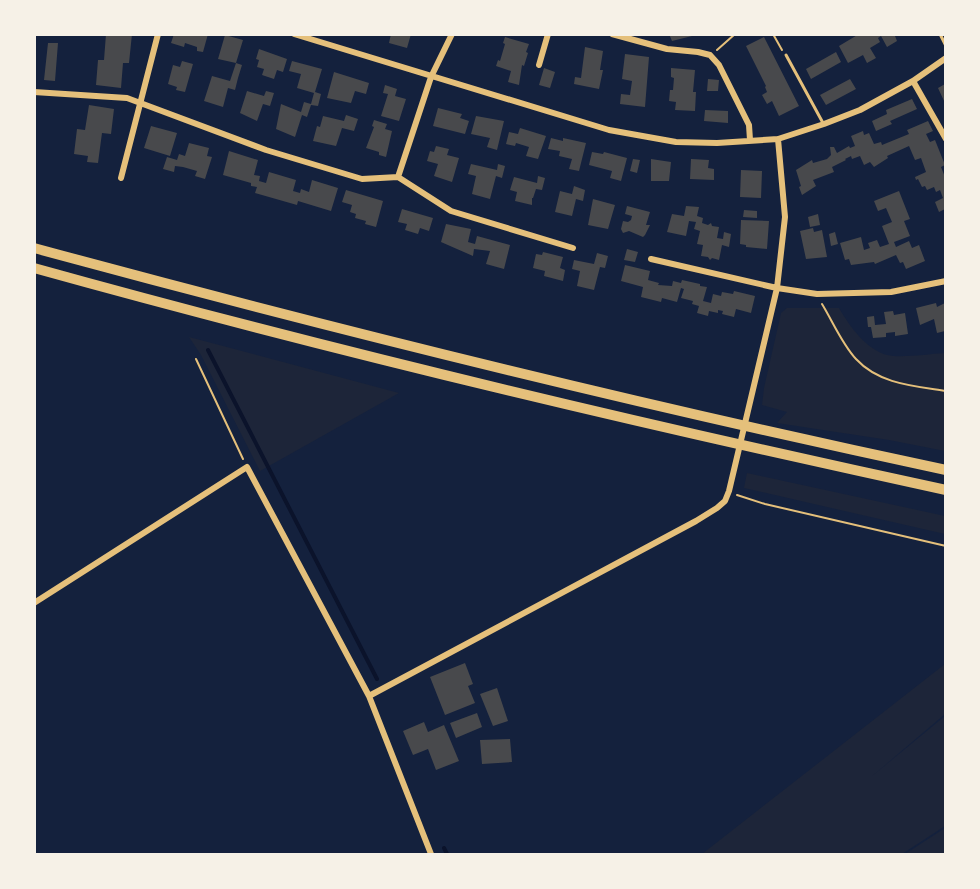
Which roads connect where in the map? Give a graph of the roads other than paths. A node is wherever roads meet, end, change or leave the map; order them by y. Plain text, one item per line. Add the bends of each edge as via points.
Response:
1 (158, 34) edge
2 (294, 34) edge
3 (452, 34) edge
4 (548, 34) edge
5 (612, 34) edge
6 (940, 34) edge
7 (945, 46) edge
8 (786, 55) road end
9 (945, 58) edge
10 (539, 65) dead end
11 (431, 77) junction
12 (913, 81) junction
13 (34, 92) edge
14 (141, 103) junction
15 (824, 124) junction
16 (778, 139) junction
17 (750, 140) junction
18 (945, 140) edge
19 (398, 177) junction
20 (121, 178) dead end
21 (34, 248) edge
22 (573, 248) dead end
23 (651, 259) dead end
24 (37, 269) edge
25 (945, 281) edge
26 (777, 288) junction
27 (945, 470) edge
28 (945, 490) edge
29 (34, 603) edge
30 (369, 696) junction
31 (431, 855) edge

1 - 14 street
2 - 11 street
3 - 11 street
4 - 10 street
5 - 17 street via 667,49 710,55 749,125
6 - 7 lane
8 - 15 lane
9 - 12 street
11 - 17 street via 609,130 676,142
11 - 19 street
12 - 15 street via 860,110
12 - 18 street
13 - 14 street via 127,98
14 - 19 street via 266,150 362,179
14 - 20 street
15 - 16 street
16 - 17 street
16 - 26 street via 785,217
19 - 22 street via 450,211
21 - 27 highway via 359,334
23 - 26 street
24 - 28 highway via 381,359
25 - 26 street via 891,292 817,294
26 - 30 street via 725,501
29 - 30 street via 247,467
30 - 31 street

